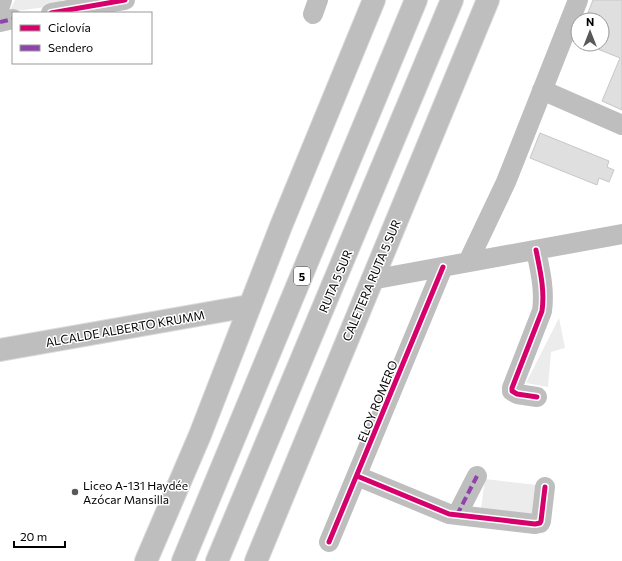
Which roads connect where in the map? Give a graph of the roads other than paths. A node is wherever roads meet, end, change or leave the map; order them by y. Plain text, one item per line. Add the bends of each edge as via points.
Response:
1 (2, 0) edge
2 (125, 0) edge
3 (374, 0) edge
4 (416, 0) edge
5 (452, 0) edge
6 (488, 0) edge
7 (578, 0) edge
8 (76, 4) edge
9 (0, 6) edge
10 (54, 12) edge
11 (12, 20) edge
12 (0, 22) edge
13 (542, 90) junction
14 (622, 125) edge
15 (622, 234) edge
16 (536, 250) junction
17 (468, 262) junction
18 (444, 266) junction
19 (372, 280) junction
20 (250, 306) junction
21 (0, 350) edge
22 (537, 397) dead end
23 (357, 476) junction
24 (476, 476) dead end
25 (545, 487) dead end
26 (457, 515) junction
27 (329, 542) dead end
28 (146, 561) edge
29 (183, 561) edge
30 (217, 561) edge
31 (256, 561) edge

1 - 9 street
2 - 8 street
3 - 20 main road
4 - 29 main road, 5
5 - 30 main road, RUTA 5 SUR
6 - 19 main road, CALETERA RUTA 5 SUR
7 - 13 street
8 - 10 street
11 - 12 street
13 - 14 street
13 - 17 street via 506,182
15 - 16 street
16 - 17 street
16 - 22 street via 544,298 542,311 512,391
17 - 18 street
18 - 19 street
18 - 23 street, ELOY ROMERO
19 - 31 main road, CALETERA RUTA 5 SUR
20 - 21 main road, ALCALDE ALBERTO KRUMM
20 - 28 main road via 200,435
23 - 26 street via 441,511
23 - 27 street, ELOY ROMERO
24 - 26 street
25 - 26 street via 541,521 537,524

